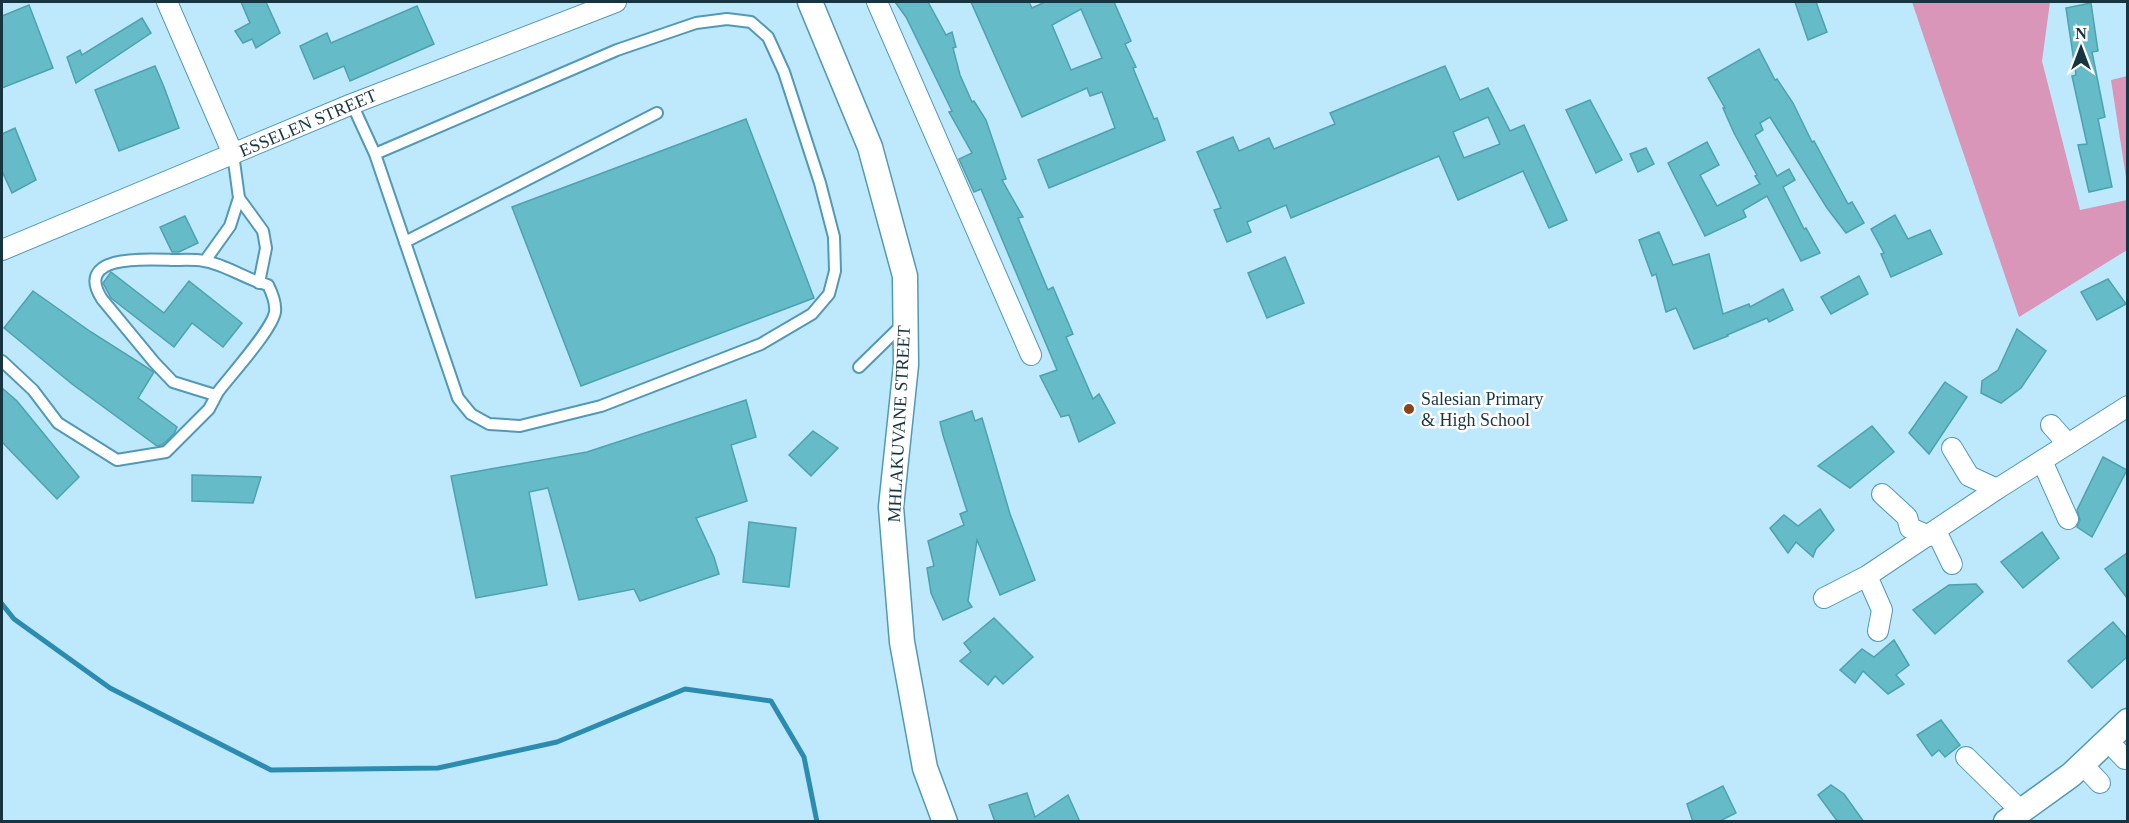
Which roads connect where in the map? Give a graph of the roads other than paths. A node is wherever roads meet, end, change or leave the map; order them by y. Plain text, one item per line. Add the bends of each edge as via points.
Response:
1 (167, 2) edge
2 (616, 2) edge
3 (810, 2) edge
4 (877, 2) edge
5 (352, 104) junction
6 (657, 113) dead end
7 (233, 154) junction
8 (375, 154) junction
9 (239, 198) junction
10 (405, 242) junction
11 (2, 250) edge
12 (205, 261) junction
13 (259, 283) junction
14 (905, 323) junction
15 (1031, 356) dead end
16 (2, 361) edge
17 (859, 367) dead end
18 (218, 392) junction
19 (2127, 406) edge
20 (2050, 425) dead end
21 (2068, 444) junction
22 (1952, 448) dead end
23 (2042, 461) junction
24 (1997, 489) junction
25 (1882, 494) dead end
26 (2068, 519) dead end
27 (1933, 534) junction
28 (1952, 564) dead end
29 (1867, 576) junction
30 (1824, 598) dead end
31 (1878, 631) dead end
32 (2127, 721) edge
33 (2107, 740) junction
34 (1966, 757) dead end
35 (2125, 759) dead end
36 (2082, 764) junction
37 (2100, 783) dead end
38 (2016, 817) edge
39 (945, 822) edge

1 - 7 street
2 - 5 street, ESSELEN STREET
3 - 14 street, MHLAKUVANE STREET via 870,147 905,276
4 - 15 street
5 - 7 street, ESSELEN STREET
5 - 8 lane
6 - 10 lane
7 - 9 lane
7 - 11 street, ESSELEN STREET
8 - 10 lane
8 - 10 lane via 617,50 696,23 726,19 751,22 768,37 784,72 834,237 835,271 829,294 812,314 761,344 601,406 520,426 489,424 471,414 458,398
9 - 12 lane via 230,226
9 - 13 lane via 263,231 266,248
12 - 13 lane
12 - 18 lane via 134,259 109,264 95,281 102,299 173,382 215,395
13 - 18 lane via 268,285 275,313 261,339
14 - 17 lane
14 - 39 street, MHLAKUVANE STREET via 906,365 891,507 902,642 925,768
16 - 18 lane via 33,390 58,423 117,460 166,452 209,409
19 - 21 street
20 - 21 street
21 - 23 street
22 - 24 street via 1969,476
23 - 24 street
23 - 26 street
24 - 27 street
25 - 27 street via 1907,517 1911,528
27 - 28 street
27 - 29 street
29 - 30 street
29 - 31 street via 1882,610
32 - 33 street
33 - 35 street
33 - 36 street
34 - 38 street
36 - 37 street
36 - 38 street

